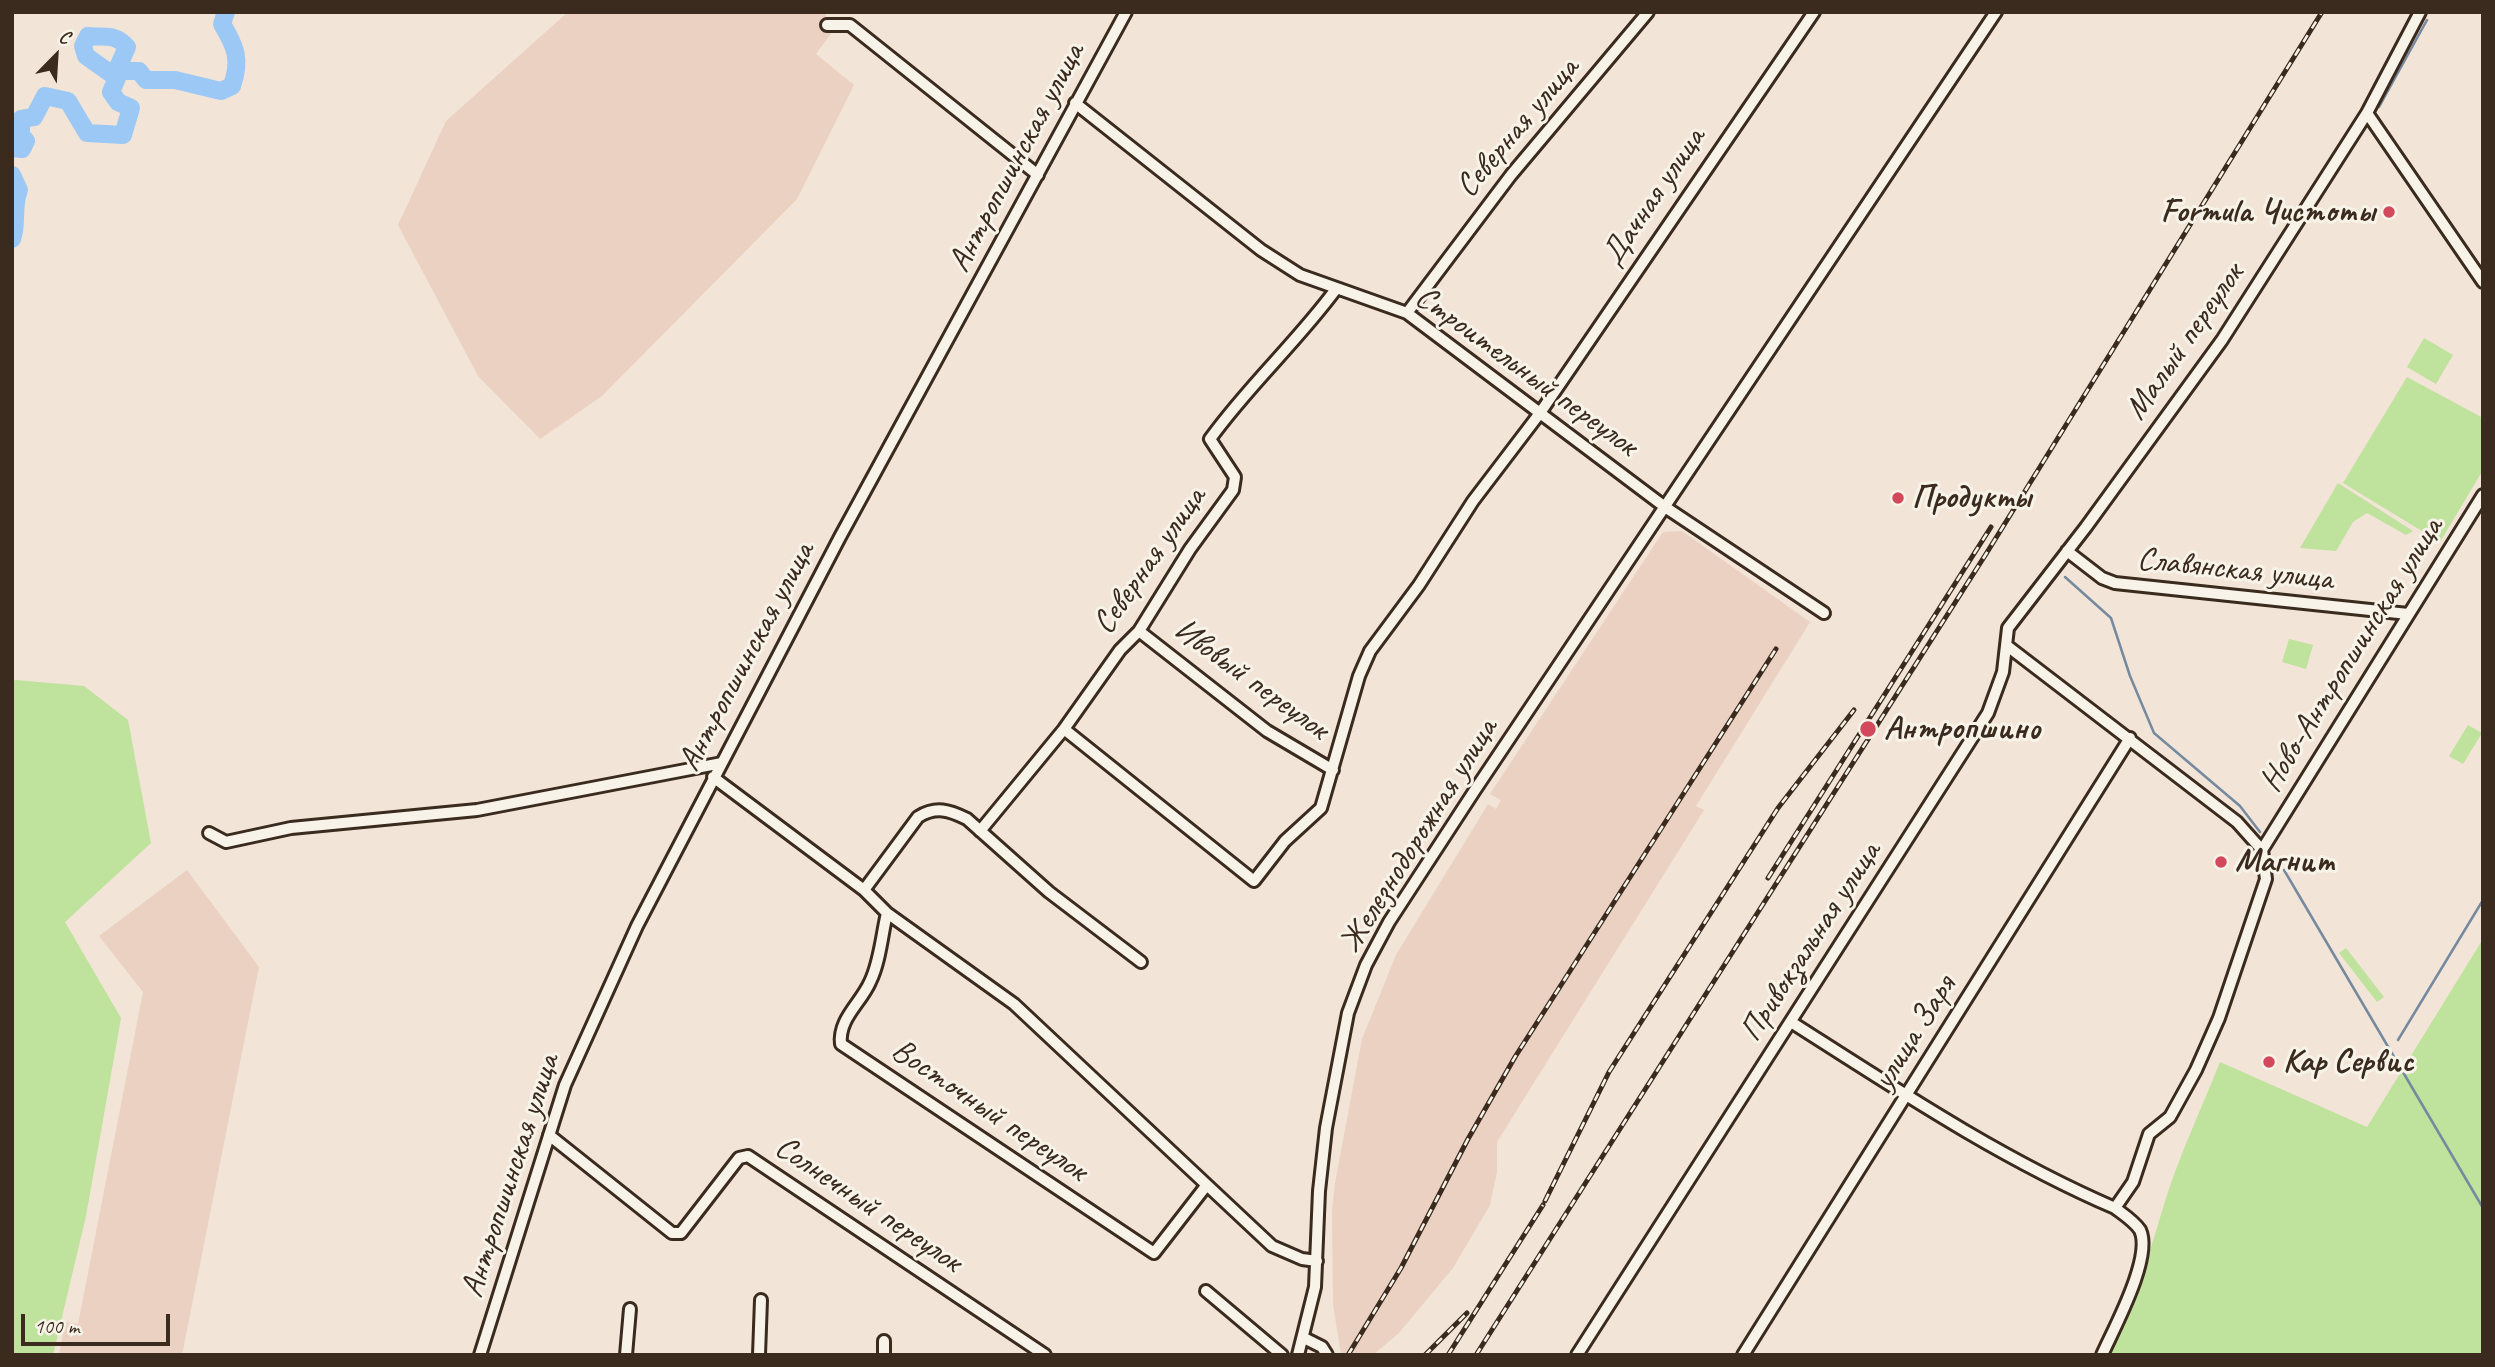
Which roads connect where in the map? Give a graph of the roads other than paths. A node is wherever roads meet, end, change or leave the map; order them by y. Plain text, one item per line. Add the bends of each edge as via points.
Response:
1 (1126, 12) edge
2 (1648, 12) edge
3 (1814, 12) edge
4 (1996, 12) edge
5 (2420, 12) edge
6 (827, 25) dead end
7 (1075, 103) junction
8 (2367, 113) junction
9 (1038, 175) junction
10 (2483, 282) edge
11 (1336, 289) junction
12 (1407, 313) junction
13 (1540, 412) junction
14 (2483, 495) edge
15 (1665, 507) junction
16 (2067, 551) junction
17 (1824, 613) dead end
18 (2408, 614) junction
19 (1139, 631) junction
20 (2006, 645) junction
21 (1064, 729) junction
22 (2130, 738) junction
23 (722, 763) junction
24 (1333, 770) junction
25 (713, 777) junction
26 (980, 831) junction
27 (209, 833) dead end
28 (2264, 847) junction
29 (864, 890) junction
30 (887, 913) junction
31 (1142, 962) dead end
32 (1791, 1022) junction
33 (1906, 1096) junction
34 (548, 1135) junction
35 (1206, 1186) junction
36 (2115, 1208) junction
37 (1317, 1261) junction
38 (1206, 1291) dead end
39 (761, 1300) dead end
40 (630, 1309) dead end
41 (1304, 1338) junction
42 (884, 1341) dead end
43 (480, 1355) edge
44 (626, 1355) edge
45 (760, 1355) edge
46 (884, 1355) edge
47 (1045, 1355) edge
48 (1282, 1355) edge
49 (1298, 1355) edge
50 (1327, 1355) edge
51 (1577, 1355) edge
52 (1743, 1355) edge
53 (2102, 1355) edge

1 - 7 street, Антропшинская улица
2 - 12 street, Северная улица via 1511,175
3 - 13 street, Дачная улица
4 - 15 street, Железнодорожная улица
5 - 8 street, Малый переулок
6 - 9 street via 850,24
7 - 9 street, Антропшинская улица
7 - 11 street, Строительный переулок via 1261,250 1300,275
8 - 10 street
8 - 16 street, Малый переулок via 2222,340
9 - 23 street, Антропшинская улица
11 - 12 street, Строительный переулок
11 - 19 street, Северная улица via 1210,439 1236,477 1233,490
12 - 13 street, Строительный переулок
13 - 15 street, Строительный переулок
13 - 24 street, Дачная улица via 1370,651
14 - 18 street, Ново-Антропшинская улица
15 - 17 street, Строительный переулок
15 - 37 street, Железнодорожная улица via 1425,867 1366,965 1348,1013 1326,1128
16 - 18 street, Славянская улица via 2115,583
16 - 20 street, Привокзальная улица via 2008,628
18 - 28 street, Ново-Антропшинская улица
19 - 21 street, Северная улица via 1120,650
19 - 24 street, Ивовый переулок via 1267,731
20 - 22 street
20 - 32 street, Привокзальная улица via 2003,672 1988,713
21 - 24 street via 1254,881 1321,807
21 - 26 street, Северная улица
22 - 28 street
22 - 33 street, улица Заря
23 - 25 street, Антропшинская улица
23 - 27 street via 477,810 291,828 226,842
25 - 29 street
25 - 34 street, Антропшинская улица via 631,938 565,1085
26 - 29 street via 952,812 929,811 918,817
26 - 31 street via 1049,892
28 - 36 street via 2266,879 2218,1018 2170,1117 2149,1134 2133,1182
29 - 30 street
30 - 35 street via 1014,1004
30 - 35 street, Восточный переулок via 871,981 846,1020 841,1044 1154,1253
32 - 33 street
32 - 51 street, Привокзальная улица
33 - 36 street via 2056,1182
33 - 52 street, улица Заря
34 - 43 street, Антропшинская улица
34 - 47 street, Солнечный переулок via 671,1233 681,1233 739,1158 748,1156
35 - 37 street via 1272,1247
36 - 53 street via 2139,1228 2143,1242 2138,1271
37 - 41 street, Железнодорожная улица
38 - 48 street
39 - 45 street
40 - 44 street
41 - 49 street, Железнодорожная улица
41 - 50 street
42 - 46 street

